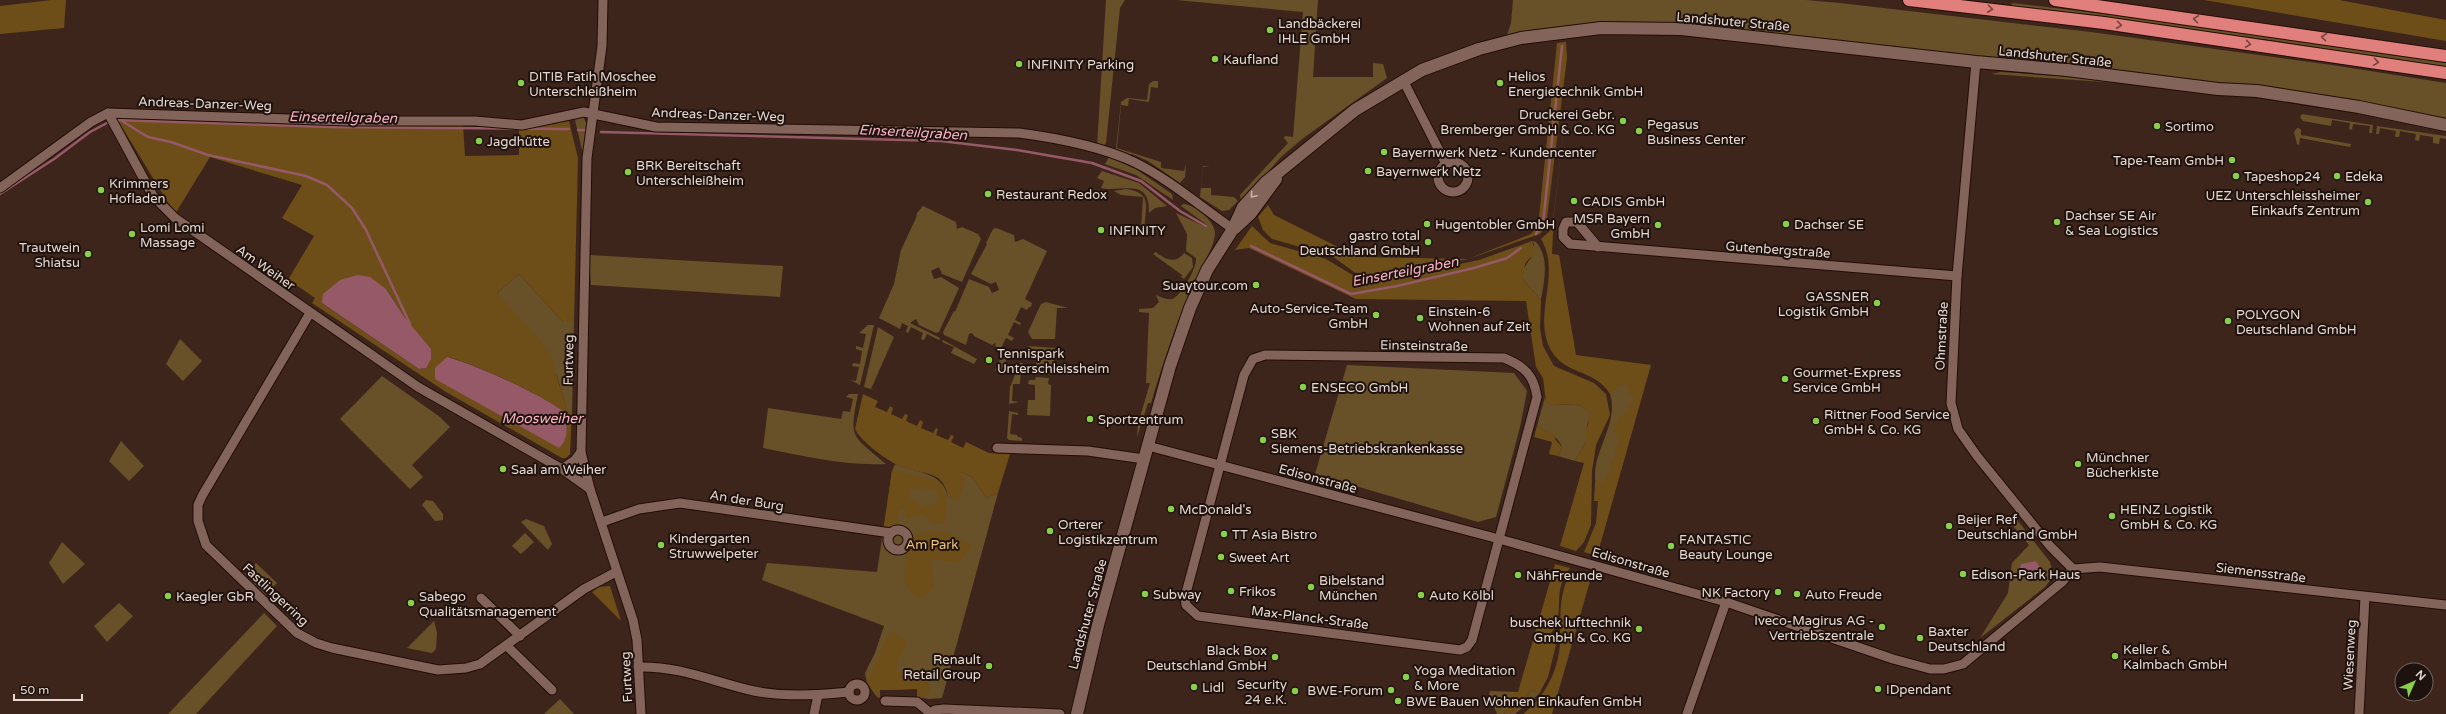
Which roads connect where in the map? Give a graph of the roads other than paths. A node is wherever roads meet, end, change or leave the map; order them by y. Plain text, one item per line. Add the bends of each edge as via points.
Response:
1 (603, 0) edge
2 (1909, 0) edge
3 (2055, 0) edge
4 (2446, 56) edge
5 (1976, 62) junction
6 (2446, 73) edge
7 (1403, 80) junction
8 (108, 113) junction
9 (593, 113) junction
10 (2446, 125) edge
11 (1446, 164) dead end
12 (0, 188) edge
13 (1233, 229) junction
14 (1598, 247) dead end
15 (1957, 276) junction
16 (310, 313) junction
17 (1148, 446) junction
18 (997, 448) dead end
19 (581, 452) junction
20 (1144, 459) junction
21 (1220, 464) junction
22 (562, 470) junction
23 (590, 489) junction
24 (602, 522) junction
25 (891, 533) dead end
26 (1499, 539) junction
27 (2073, 569) junction
28 (616, 572) junction
29 (2365, 597) junction
30 (481, 598) dead end
31 (1726, 602) junction
32 (2446, 605) edge
33 (520, 636) junction
34 (507, 646) junction
35 (638, 667) junction
36 (552, 690) dead end
37 (849, 692) dead end
38 (818, 695) junction
39 (885, 701) dead end
40 (929, 713) edge
41 (641, 714) edge
42 (814, 714) edge
43 (1060, 714) edge
44 (1077, 714) edge
45 (1686, 714) edge
46 (2359, 714) edge

1 - 9 street, Furtweg via 602,46
2 -> 6 highway via 2104,23
4 -> 3 highway
5 - 7 main road, Landshuter Straße via 1681,29 1601,28 1521,38 1479,49
5 - 10 main road, Landshuter Straße via 2218,89 2257,90
5 - 15 street, Ohmstraße
7 - 11 street
7 - 13 main road, Landshuter Straße via 1355,110 1265,182 1243,207
8 - 9 street, Andreas-Danzer-Weg via 522,124 572,113
8 - 12 street via 91,122
8 - 16 street, Am Weiher via 158,202 176,218
9 - 13 street, Andreas-Danzer-Weg via 656,127 1019,133 1043,136 1089,147 1136,163
9 - 19 street, Furtweg via 587,158
13 - 17 main road, Landshuter Straße via 1207,270 1190,308 1172,359
14 - 15 street, Gutenbergstraße
15 - 27 street, Ohmstraße via 1951,403 1958,429 2050,546
16 - 22 street, Am Weiher via 418,387
16 - 34 street, Fastlingerring via 202,496 198,505 198,521 206,545 284,623 316,643 444,671 480,664
17 - 20 main road, Landshuter Straße
17 - 21 street, Edisonstraße
18 - 20 street via 1088,451
19 - 22 street
19 - 23 street, Furtweg
20 - 44 main road, Landshuter Straße via 1098,625
21 - 26 street, Edisonstraße
21 - 26 street, Max-Planck-Straße via 1185,597 1186,605 1198,616 1460,650 1467,647 1472,640
21 - 26 street, Einsteinstraße via 1246,371 1253,359 1265,355 1504,358 1521,365 1530,375 1535,383 1537,397
22 - 23 street, Am Weiher
23 - 24 street, Furtweg
24 - 25 street, An der Burg via 639,509 680,503
24 - 28 street, Furtweg
26 - 31 street, Edisonstraße
27 - 29 street, Siemensstraße via 2100,567
27 - 31 street, Edisonstraße via 2062,582 1963,664 1944,669 1930,669 1893,659
28 - 33 street, Fastlingerring via 584,589
28 - 35 street, Furtweg via 637,640
29 - 32 street, Siemensstraße
29 - 46 street, Wiesenweg
30 - 33 street
31 - 45 street
33 - 34 street, Fastlingerring
34 - 36 street
35 - 38 street via 653,666 693,672 755,691
35 - 41 street, Furtweg
37 - 38 street
38 - 42 street
39 - 40 street via 917,702 925,706
40 - 43 street via 944,709

